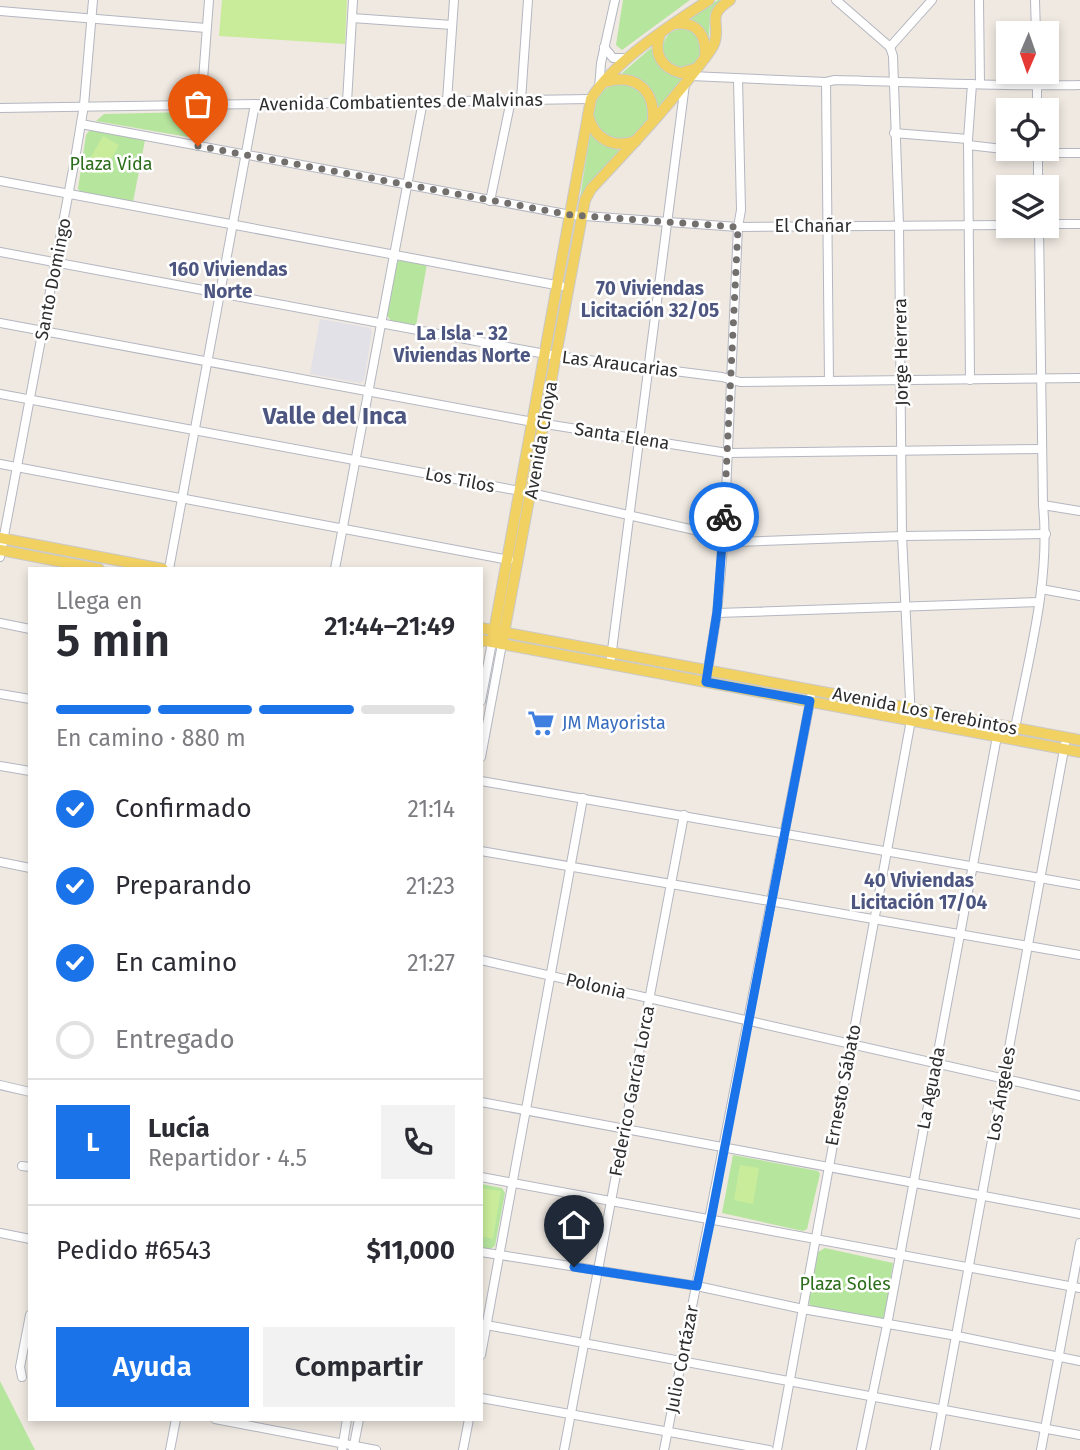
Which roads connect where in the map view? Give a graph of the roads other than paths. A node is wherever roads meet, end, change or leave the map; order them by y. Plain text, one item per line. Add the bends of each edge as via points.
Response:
1 (93, 0) edge
2 (209, 0) edge
3 (354, 0) edge
4 (454, 0) edge
5 (528, 0) edge
6 (615, 0) edge
7 (709, 0) edge
8 (730, 0) edge
9 (836, 0) edge
10 (932, 0) edge
11 (979, 0) edge
12 (1035, 0) edge
13 (0, 11) edge
14 (91, 18) junction
15 (352, 18) junction
16 (1036, 21) edge
17 (671, 24) junction
18 (452, 25) junction
19 (206, 27) junction
20 (660, 34) junction
21 (604, 47) junction
22 (890, 47) junction
23 (631, 58) junction
24 (705, 58) junction
25 (691, 76) junction
26 (738, 79) junction
27 (826, 82) junction
28 (894, 82) junction
29 (976, 84) junction
30 (602, 85) junction
31 (1080, 85) edge
32 (1037, 86) junction
33 (1037, 98) edge
34 (591, 99) junction
35 (511, 100) junction
36 (521, 100) junction
37 (423, 101) junction
38 (447, 101) junction
39 (346, 102) junction
40 (201, 104) junction
41 (255, 104) junction
42 (83, 106) junction
43 (0, 108) edge
44 (588, 114) junction
45 (653, 121) junction
46 (81, 124) junction
47 (894, 133) junction
48 (636, 141) junction
49 (968, 142) junction
50 (198, 146) junction
51 (996, 146) edge
52 (1059, 152) edge
53 (1080, 153) edge
54 (247, 155) junction
55 (0, 181) edge
56 (407, 186) junction
57 (69, 194) junction
58 (490, 201) junction
59 (576, 216) junction
60 (668, 223) junction
61 (1059, 224) edge
62 (1080, 224) edge
63 (234, 225) junction
64 (899, 225) junction
65 (968, 225) junction
66 (996, 225) edge
67 (828, 226) junction
68 (738, 227) junction
69 (1039, 238) edge
70 (0, 252) edge
71 (393, 254) junction
72 (56, 262) junction
73 (563, 286) junction
74 (221, 293) junction
75 (0, 323) edge
76 (380, 323) junction
77 (44, 331) junction
78 (551, 355) junction
79 (208, 362) junction
80 (649, 368) junction
81 (1080, 378) edge
82 (731, 379) junction
83 (1041, 379) junction
84 (970, 380) junction
85 (829, 381) junction
86 (901, 381) junction
87 (368, 390) junction
88 (0, 394) edge
89 (31, 400) junction
90 (538, 423) junction
91 (195, 430) junction
92 (639, 439) junction
93 (1042, 449) junction
94 (902, 451) junction
95 (727, 453) junction
96 (355, 460) junction
97 (0, 464) edge
98 (18, 467) junction
99 (526, 492) junction
100 (183, 498) junction
101 (1043, 505) junction
102 (1080, 511) edge
103 (630, 514) junction
104 (342, 529) junction
105 (1046, 534) junction
106 (902, 536) junction
107 (724, 537) junction
108 (1, 547) edge
109 (513, 561) junction
110 (90, 567) edge
111 (148, 567) edge
112 (169, 567) edge
113 (335, 567) edge
114 (1041, 589) junction
115 (1080, 596) edge
116 (1039, 602) junction
117 (906, 606) junction
118 (717, 612) junction
119 (0, 623) edge
120 (28, 629) edge
121 (495, 638) edge
122 (610, 658) junction
123 (707, 676) junction
124 (483, 692) edge
125 (0, 694) edge
126 (811, 696) junction
127 (28, 699) edge
128 (910, 714) junction
129 (998, 731) junction
130 (1014, 734) junction
131 (483, 740) edge
132 (1080, 740) edge
133 (1065, 743) junction
134 (1080, 752) edge
135 (0, 766) edge
136 (28, 771) edge
137 (483, 781) edge
138 (583, 798) junction
139 (684, 815) junction
140 (785, 833) junction
141 (887, 850) junction
142 (483, 851) edge
143 (0, 862) edge
144 (972, 865) junction
145 (571, 866) junction
146 (28, 868) edge
147 (1041, 877) junction
148 (671, 883) junction
149 (1080, 884) edge
150 (772, 901) junction
151 (874, 918) junction
152 (960, 934) junction
153 (1028, 946) junction
154 (1080, 955) edge
155 (483, 960) edge
156 (551, 975) junction
157 (649, 998) junction
158 (749, 1021) junction
159 (851, 1044) junction
160 (935, 1063) junction
161 (1003, 1079) junction
162 (0, 1085) edge
163 (28, 1092) edge
164 (1080, 1096) edge
165 (483, 1102) edge
166 (526, 1111) junction
167 (625, 1129) junction
168 (724, 1147) junction
169 (828, 1167) junction
170 (483, 1177) edge
171 (913, 1182) junction
172 (513, 1183) junction
173 (982, 1195) junction
174 (611, 1201) junction
175 (1080, 1214) edge
176 (711, 1219) junction
177 (0, 1233) edge
178 (28, 1239) edge
179 (814, 1239) junction
180 (1080, 1243) edge
181 (483, 1252) edge
182 (899, 1254) junction
183 (500, 1255) junction
184 (969, 1267) junction
185 (598, 1270) junction
186 (697, 1286) junction
187 (1076, 1287) edge
188 (803, 1309) junction
189 (28, 1325) edge
190 (484, 1325) edge
191 (887, 1325) junction
192 (957, 1336) junction
193 (585, 1343) junction
194 (1059, 1357) junction
195 (682, 1361) junction
196 (1080, 1361) edge
197 (22, 1377) dead end
198 (790, 1381) junction
199 (872, 1396) junction
200 (483, 1398) edge
201 (943, 1409) junction
202 (571, 1415) junction
203 (176, 1421) edge
204 (224, 1421) edge
205 (347, 1421) edge
206 (359, 1421) edge
207 (469, 1421) edge
208 (1045, 1429) junction
209 (668, 1432) junction
210 (1080, 1435) edge
211 (342, 1447) edge
212 (353, 1448) edge
213 (170, 1450) edge
214 (376, 1450) edge
215 (463, 1450) edge
216 (564, 1450) edge
217 (664, 1450) edge
218 (769, 1450) edge
219 (778, 1450) edge
220 (861, 1450) edge
221 (934, 1450) edge
222 (1041, 1450) edge

1 - 14 street, Santo Domingo
2 - 19 street
3 - 15 street
4 - 18 street
5 - 36 street
6 - 21 street
7 - 17 main road
8 - 24 main road via 714,16 715,41
9 - 22 street
10 - 22 street
11 - 29 street
12 - 16 street
13 - 14 street
14 - 19 street
14 - 42 street, Santo Domingo
15 - 18 street
15 - 39 street
17 - 20 main road
17 - 24 main road via 688,24 701,32
18 - 38 street
19 - 40 street
20 - 23 main road
20 - 25 main road via 657,51 665,66
21 - 23 street via 613,58
21 - 30 street
22 - 28 street, Jorge Herrera
23 - 30 main road
24 - 25 main road
25 - 26 street
25 - 45 main road
25 - 60 street
26 - 27 street
26 - 68 street
27 - 28 street
27 - 67 street
28 - 29 street
28 - 47 street, Jorge Herrera
29 - 32 street
29 - 49 street
30 - 34 main road
30 - 45 main road via 624,79 645,89 651,98
31 - 32 street
32 - 33 street
34 - 36 street, Avenida Combatientes de Malvinas
34 - 44 main road
35 - 36 street, Avenida Combatientes de Malvinas
35 - 38 street, Avenida Combatientes de Malvinas
35 - 58 street
37 - 38 street, Avenida Combatientes de Malvinas
37 - 39 street, Avenida Combatientes de Malvinas
37 - 56 street
39 - 41 street, Avenida Combatientes de Malvinas
40 - 41 street, Avenida Combatientes de Malvinas
40 - 42 street, Avenida Combatientes de Malvinas
40 - 50 street
41 - 54 street
42 - 43 street, Avenida Combatientes de Malvinas
42 - 46 street, Santo Domingo
44 - 48 main road via 591,125 606,141 622,145
44 - 59 main road, Avenida Choya
45 - 48 main road
46 - 50 street, El Chañar
46 - 57 street, Santo Domingo
47 - 49 street
47 - 64 street, Jorge Herrera
48 - 59 main road, Avenida Choya via 591,189
49 - 51 street
49 - 65 street
50 - 54 street, El Chañar
52 - 53 street
54 - 56 street, El Chañar
54 - 63 street
55 - 57 street
56 - 58 street, El Chañar
56 - 71 street
57 - 63 street
57 - 72 street, Santo Domingo
58 - 59 street, El Chañar
59 - 60 street, El Chañar
59 - 73 main road, Avenida Choya
60 - 68 street, El Chañar
60 - 80 street
61 - 62 street
63 - 71 street
63 - 74 street
64 - 65 street, El Chañar
64 - 67 street, El Chañar
64 - 86 street, Jorge Herrera
65 - 66 street, El Chañar
65 - 84 street
67 - 68 street, El Chañar
67 - 85 street
68 - 82 street
69 - 83 street
70 - 72 street, Las Araucarias
71 - 73 street
71 - 76 street
72 - 74 street, Las Araucarias
72 - 77 street, Santo Domingo
73 - 78 main road, Avenida Choya
74 - 76 street, Las Araucarias
74 - 79 street
75 - 77 street, Santa Elena
76 - 78 street, Las Araucarias
76 - 87 street
77 - 79 street, Santa Elena
77 - 89 street, Santo Domingo
78 - 80 street, Las Araucarias
78 - 90 main road, Avenida Choya
79 - 87 street, Santa Elena
79 - 91 street
80 - 82 street, Las Araucarias
80 - 92 street
81 - 83 street, Las Araucarias
82 - 85 street, Las Araucarias
82 - 95 street
83 - 84 street, Las Araucarias
83 - 93 street
84 - 86 street, Las Araucarias
85 - 86 street, Las Araucarias
86 - 94 street, Jorge Herrera
87 - 90 street, Santa Elena
87 - 96 street
88 - 89 street, Los Tilos
89 - 91 street, Los Tilos
89 - 98 street, Santo Domingo
90 - 92 street, Santa Elena
90 - 99 main road, Avenida Choya
91 - 96 street, Los Tilos
91 - 100 street
92 - 95 street, Santa Elena
92 - 103 street
93 - 94 street, Santa Elena
93 - 101 street
94 - 95 street, Santa Elena
94 - 106 street, Jorge Herrera
95 - 107 street
96 - 99 street, Los Tilos
96 - 104 street
97 - 98 street
98 - 100 street
98 - 108 street, Santo Domingo
99 - 103 street, Los Tilos
99 - 109 main road, Avenida Choya
100 - 104 street
100 - 112 street
101 - 102 street
101 - 105 street
103 - 107 street, Los Tilos
103 - 122 street
104 - 109 street
104 - 113 street
105 - 106 street, Los Tilos
105 - 114 street
106 - 107 street, Los Tilos via 737,542
106 - 117 street, Jorge Herrera
107 - 118 street
108 - 110 main road
108 - 111 main road
109 - 121 main road, Avenida Choya
114 - 115 street
114 - 116 street
116 - 117 street
116 - 130 street
117 - 118 street
117 - 128 street, Jorge Herrera
118 - 123 street
119 - 120 street
121 - 122 main road, Avenida Los Terebintos
121 - 124 street, Avenida Choya
121 - 131 street, Avenida Choya
122 - 123 main road, Avenida Los Terebintos
123 - 126 main road, Avenida Los Terebintos
125 - 127 street
126 - 128 main road, Avenida Los Terebintos
126 - 140 street, Julio Cortázar
128 - 129 main road, Avenida Los Terebintos
128 - 141 street, Ernesto Sábato
129 - 130 main road, Avenida Los Terebintos
129 - 144 street, La Aguada
130 - 133 main road, Avenida Los Terebintos
132 - 133 main road, Avenida Los Terebintos
133 - 134 main road, Avenida Los Terebintos
133 - 147 street, Los Ángeles
135 - 136 street
137 - 138 street
138 - 139 street
138 - 145 street
139 - 140 street
139 - 148 street, Federico García Lorca
140 - 141 street
140 - 150 street, Julio Cortázar
141 - 144 street
141 - 151 street, Ernesto Sábato
142 - 145 street
143 - 146 street
144 - 147 street
144 - 152 street, La Aguada
145 - 148 street
145 - 156 street
147 - 149 street
147 - 153 street, Los Ángeles
148 - 150 street
148 - 157 street, Federico García Lorca
150 - 151 street
150 - 158 street, Julio Cortázar
151 - 152 street
151 - 159 street, Ernesto Sábato
152 - 153 street
152 - 160 street, La Aguada
153 - 154 street
153 - 161 street, Los Ángeles
155 - 156 street, Polonia
156 - 157 street, Polonia
156 - 166 street
157 - 158 street, Polonia
157 - 167 street, Federico García Lorca
158 - 159 street, Polonia
158 - 168 street, Julio Cortázar
159 - 160 street, Polonia
159 - 169 street, Ernesto Sábato
160 - 161 street, Polonia
160 - 171 street, La Aguada
161 - 164 street, Polonia
161 - 173 street, Los Ángeles
162 - 163 street
165 - 166 street
166 - 167 street
166 - 172 street
167 - 168 street
167 - 174 street, Federico García Lorca
168 - 169 street
168 - 176 street, Julio Cortázar
169 - 171 street
169 - 179 street, Ernesto Sábato
170 - 172 street
171 - 173 street
171 - 182 street, La Aguada
172 - 174 street
172 - 183 street
173 - 175 street
173 - 184 street, Los Ángeles
174 - 176 street
174 - 185 street, Federico García Lorca
176 - 179 street
176 - 186 street, Julio Cortázar
177 - 178 street
179 - 182 street
179 - 188 street, Ernesto Sábato
180 - 187 street
181 - 183 street
182 - 184 street
182 - 191 street, La Aguada
183 - 185 street
183 - 190 street
184 - 187 street
184 - 192 street, Los Ángeles
185 - 186 street
185 - 193 street, Federico García Lorca
186 - 188 street
186 - 195 street, Julio Cortázar
187 - 194 street
188 - 191 street
188 - 198 street, Ernesto Sábato
189 - 197 street
190 - 193 street
191 - 192 street
191 - 199 street, La Aguada
192 - 194 street
192 - 201 street, Los Ángeles
193 - 195 street
193 - 202 street, Federico García Lorca
194 - 196 street
194 - 208 street
195 - 198 street
195 - 209 street, Julio Cortázar
198 - 199 street
198 - 219 street, Ernesto Sábato
199 - 201 street
199 - 220 street, La Aguada
200 - 202 street
201 - 208 street
201 - 221 street, Los Ángeles
202 - 209 street
202 - 216 street, Federico García Lorca
203 - 213 street
204 - 211 street
205 - 211 street
206 - 212 street
207 - 215 street
208 - 210 street
208 - 222 street
209 - 217 street, Julio Cortázar
209 - 218 street
211 - 212 street
212 - 214 street

